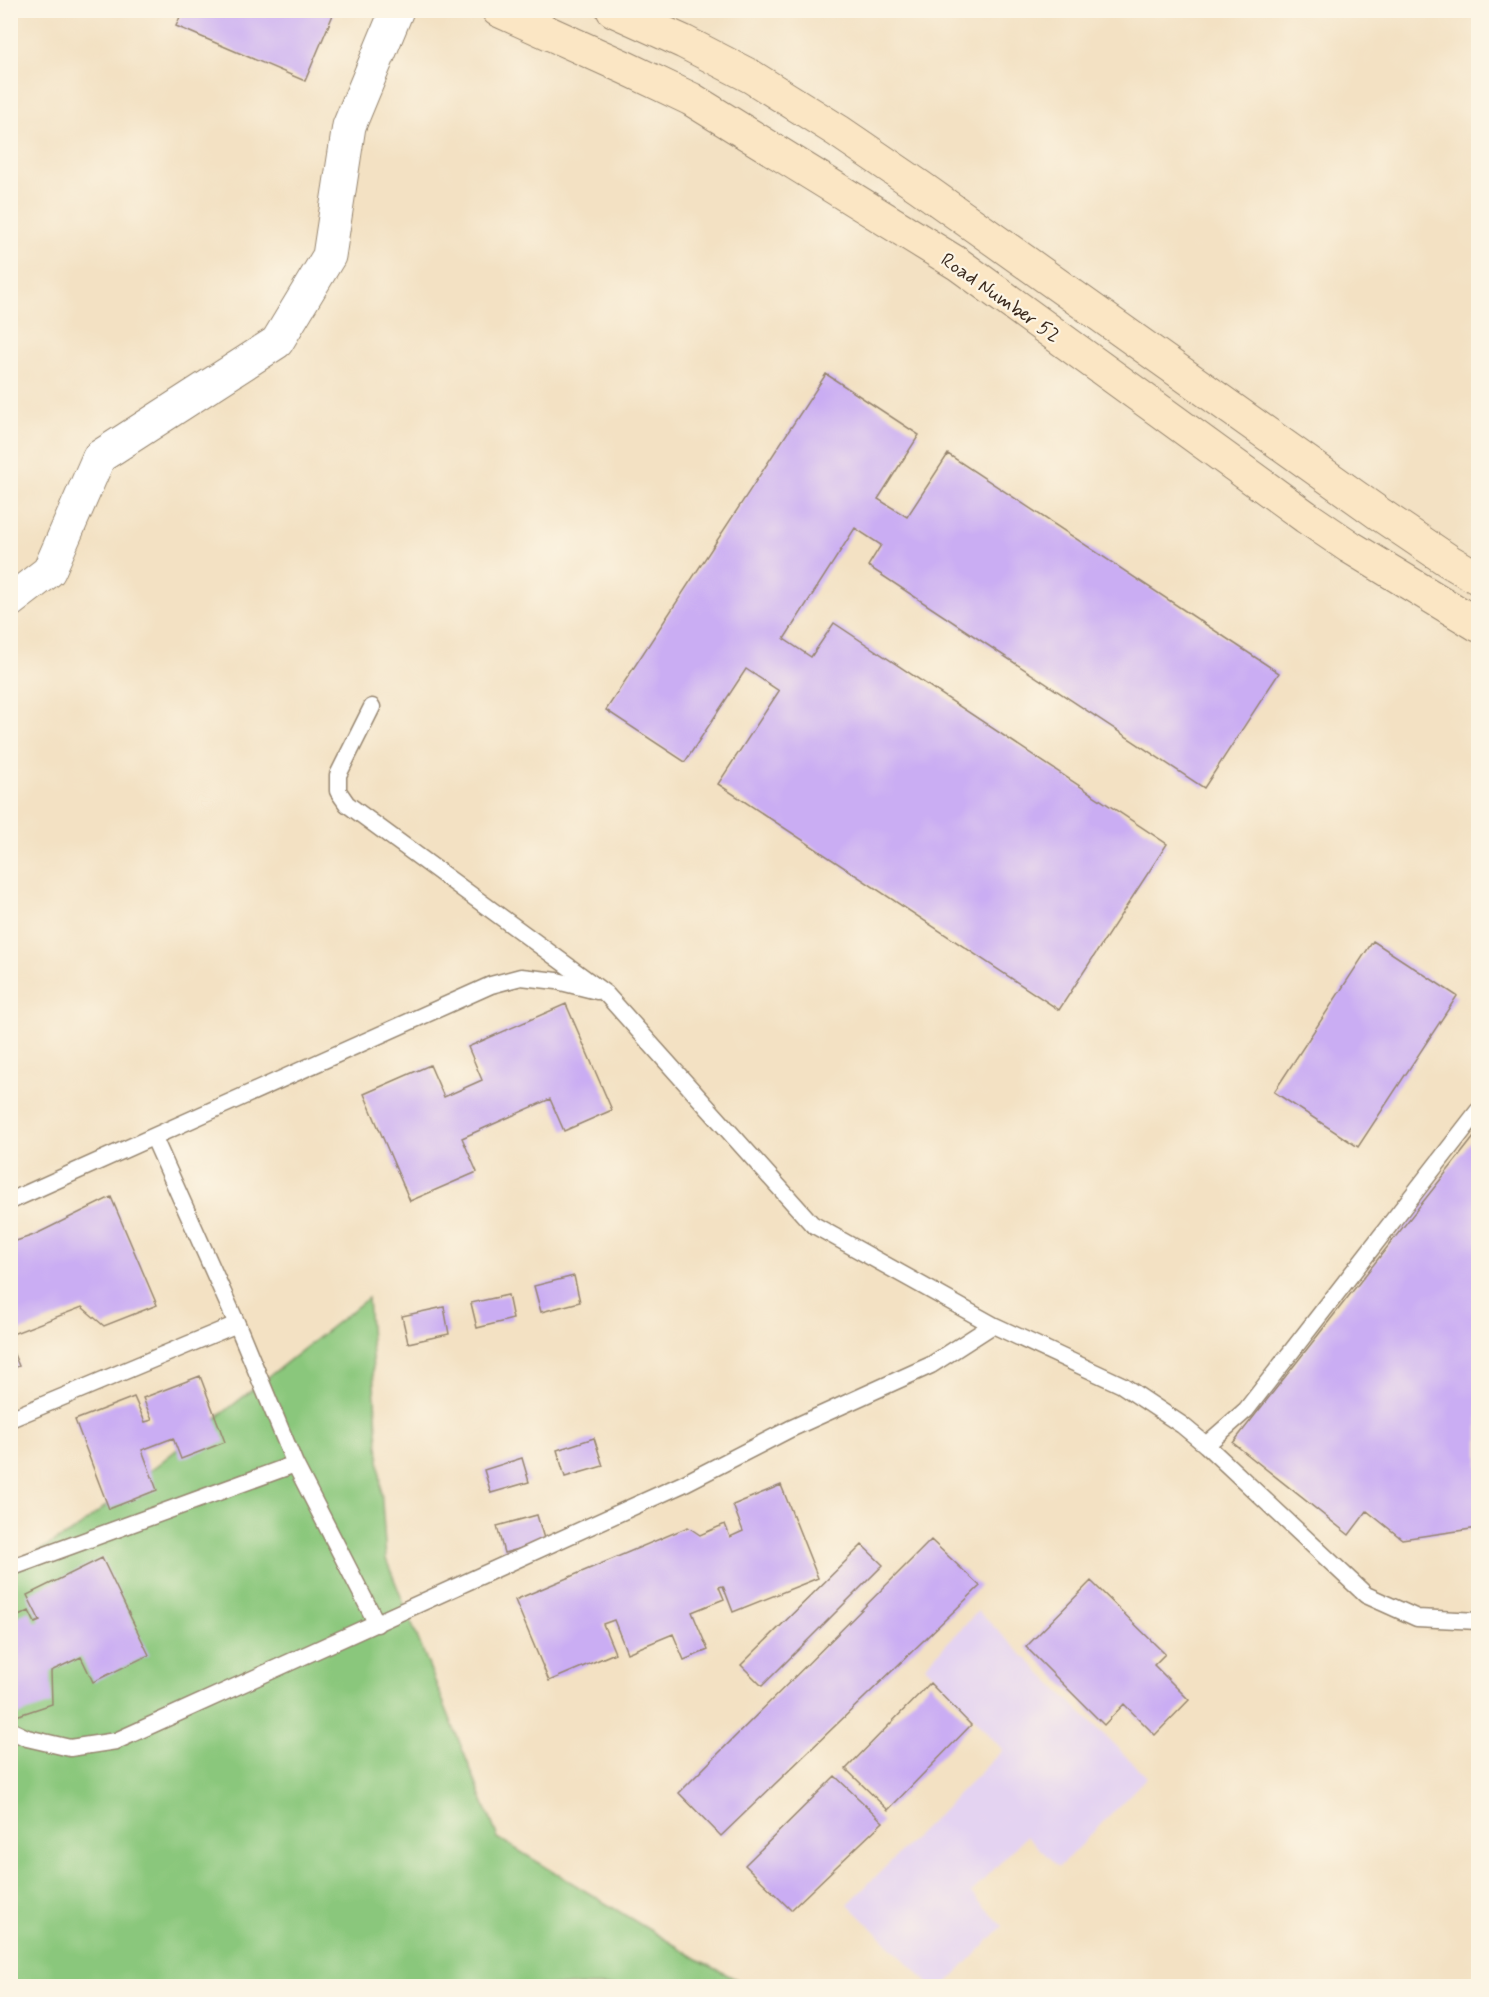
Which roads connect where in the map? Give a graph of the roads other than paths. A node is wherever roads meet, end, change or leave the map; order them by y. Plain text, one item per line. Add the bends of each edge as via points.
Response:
1 (397, 10) edge
2 (498, 10) edge
3 (613, 10) edge
4 (1479, 578) edge
5 (10, 601) edge
6 (1479, 625) edge
7 (372, 707) dead end
8 (606, 994) junction
9 (1479, 1111) edge
10 (154, 1138) junction
11 (10, 1201) edge
12 (237, 1324) junction
13 (993, 1325) junction
14 (10, 1419) edge
15 (1206, 1444) junction
16 (295, 1464) junction
17 (10, 1568) edge
18 (1479, 1621) edge
19 (377, 1624) junction
20 (10, 1730) edge

1 - 5 street via 349,126 328,256 277,342 99,457 49,571
2 - 6 main road, Road Number 52 via 691,99 958,264 1306,517
3 - 4 main road via 752,77 838,131 1381,515
7 - 8 lane via 338,775 338,791 347,804
8 - 10 lane via 557,981 521,977 491,985
8 - 13 lane via 812,1224
9 - 15 lane via 1246,1410
10 - 11 lane
10 - 12 lane
12 - 14 lane
12 - 16 lane
13 - 15 lane via 1122,1385
13 - 19 lane via 931,1365
15 - 18 lane via 1366,1595 1417,1618
16 - 17 lane
16 - 19 lane
19 - 20 lane via 116,1741 70,1748

